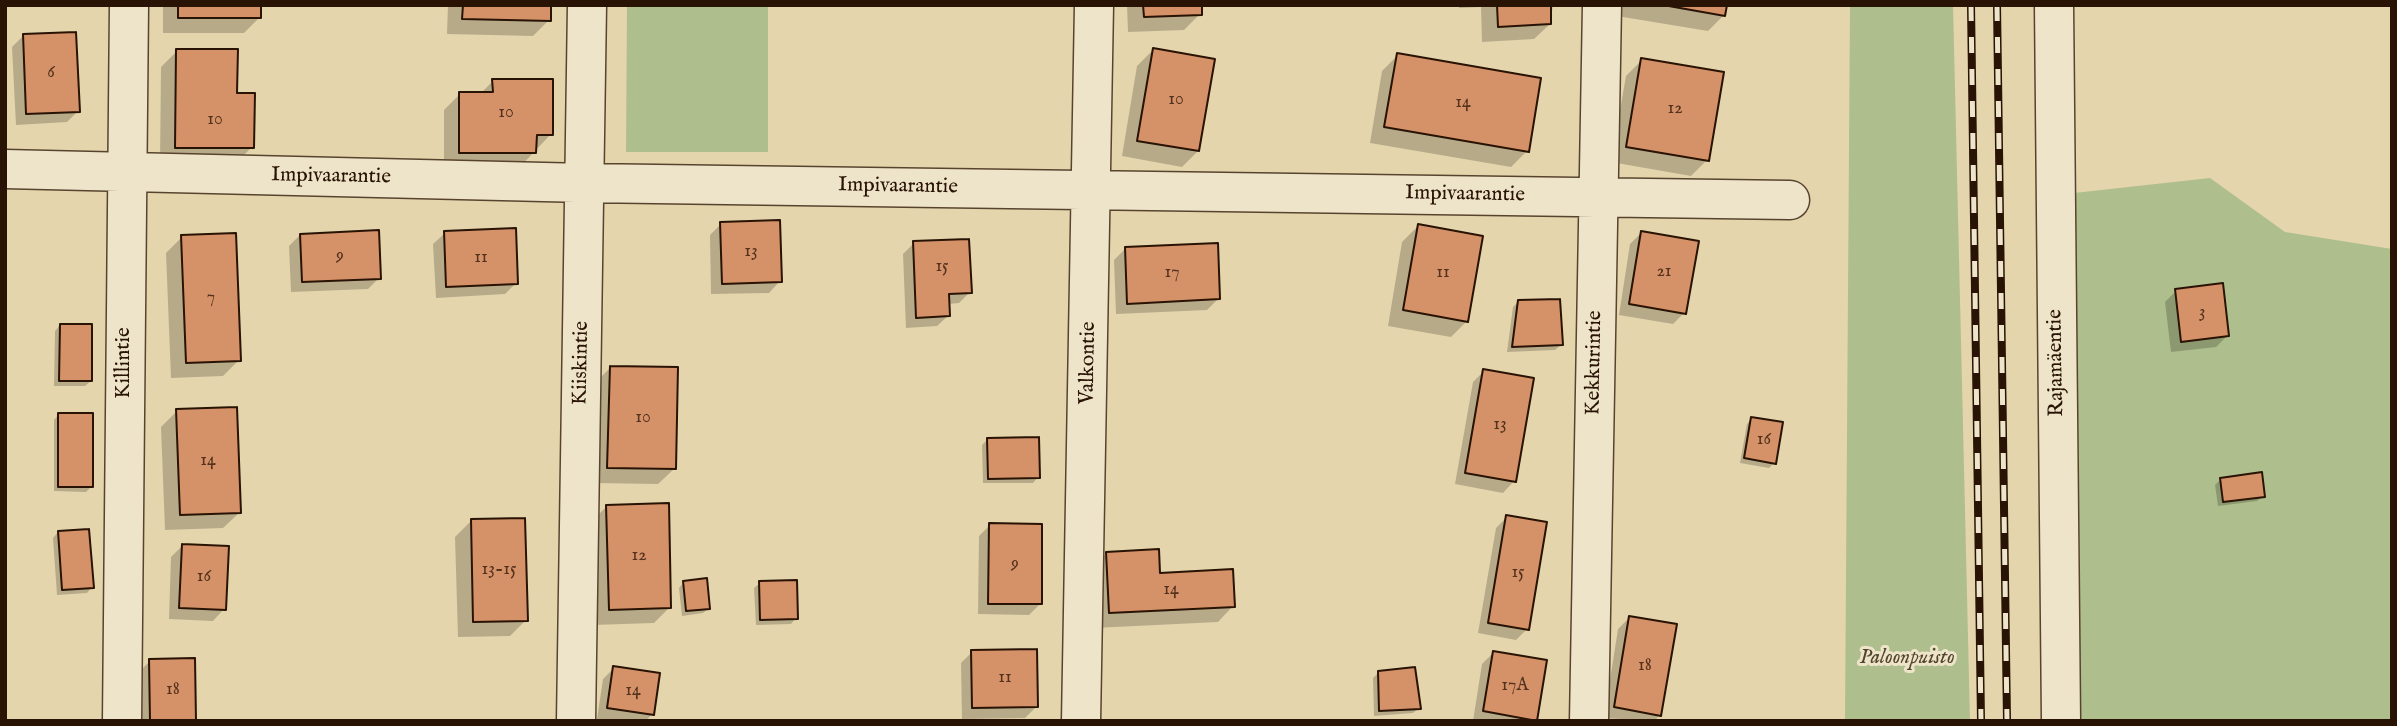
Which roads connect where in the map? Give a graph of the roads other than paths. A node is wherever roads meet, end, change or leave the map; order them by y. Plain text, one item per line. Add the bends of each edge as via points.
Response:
1 (129, 5) edge
2 (587, 5) edge
3 (1094, 5) edge
4 (1602, 5) edge
5 (2054, 5) edge
6 (5, 169) edge
7 (126, 172) junction
8 (585, 183) junction
9 (1090, 190) junction
10 (1598, 197) junction
11 (1790, 200) dead end
12 (122, 721) edge
13 (576, 721) edge
14 (1081, 721) edge
15 (1589, 721) edge
16 (2061, 721) edge

1 - 7 street, Killintie
2 - 8 street, Kiiskintie
3 - 9 street, Valkontie
4 - 10 street, Kekkurintie
5 - 16 street, Rajamäentie
6 - 7 street, Impivaarantie
7 - 8 street, Impivaarantie
7 - 12 street, Killintie
8 - 9 street, Impivaarantie
8 - 13 street, Kiiskintie
9 - 10 street, Impivaarantie
9 - 14 street, Valkontie
10 - 11 street, Impivaarantie
10 - 15 street, Kekkurintie

